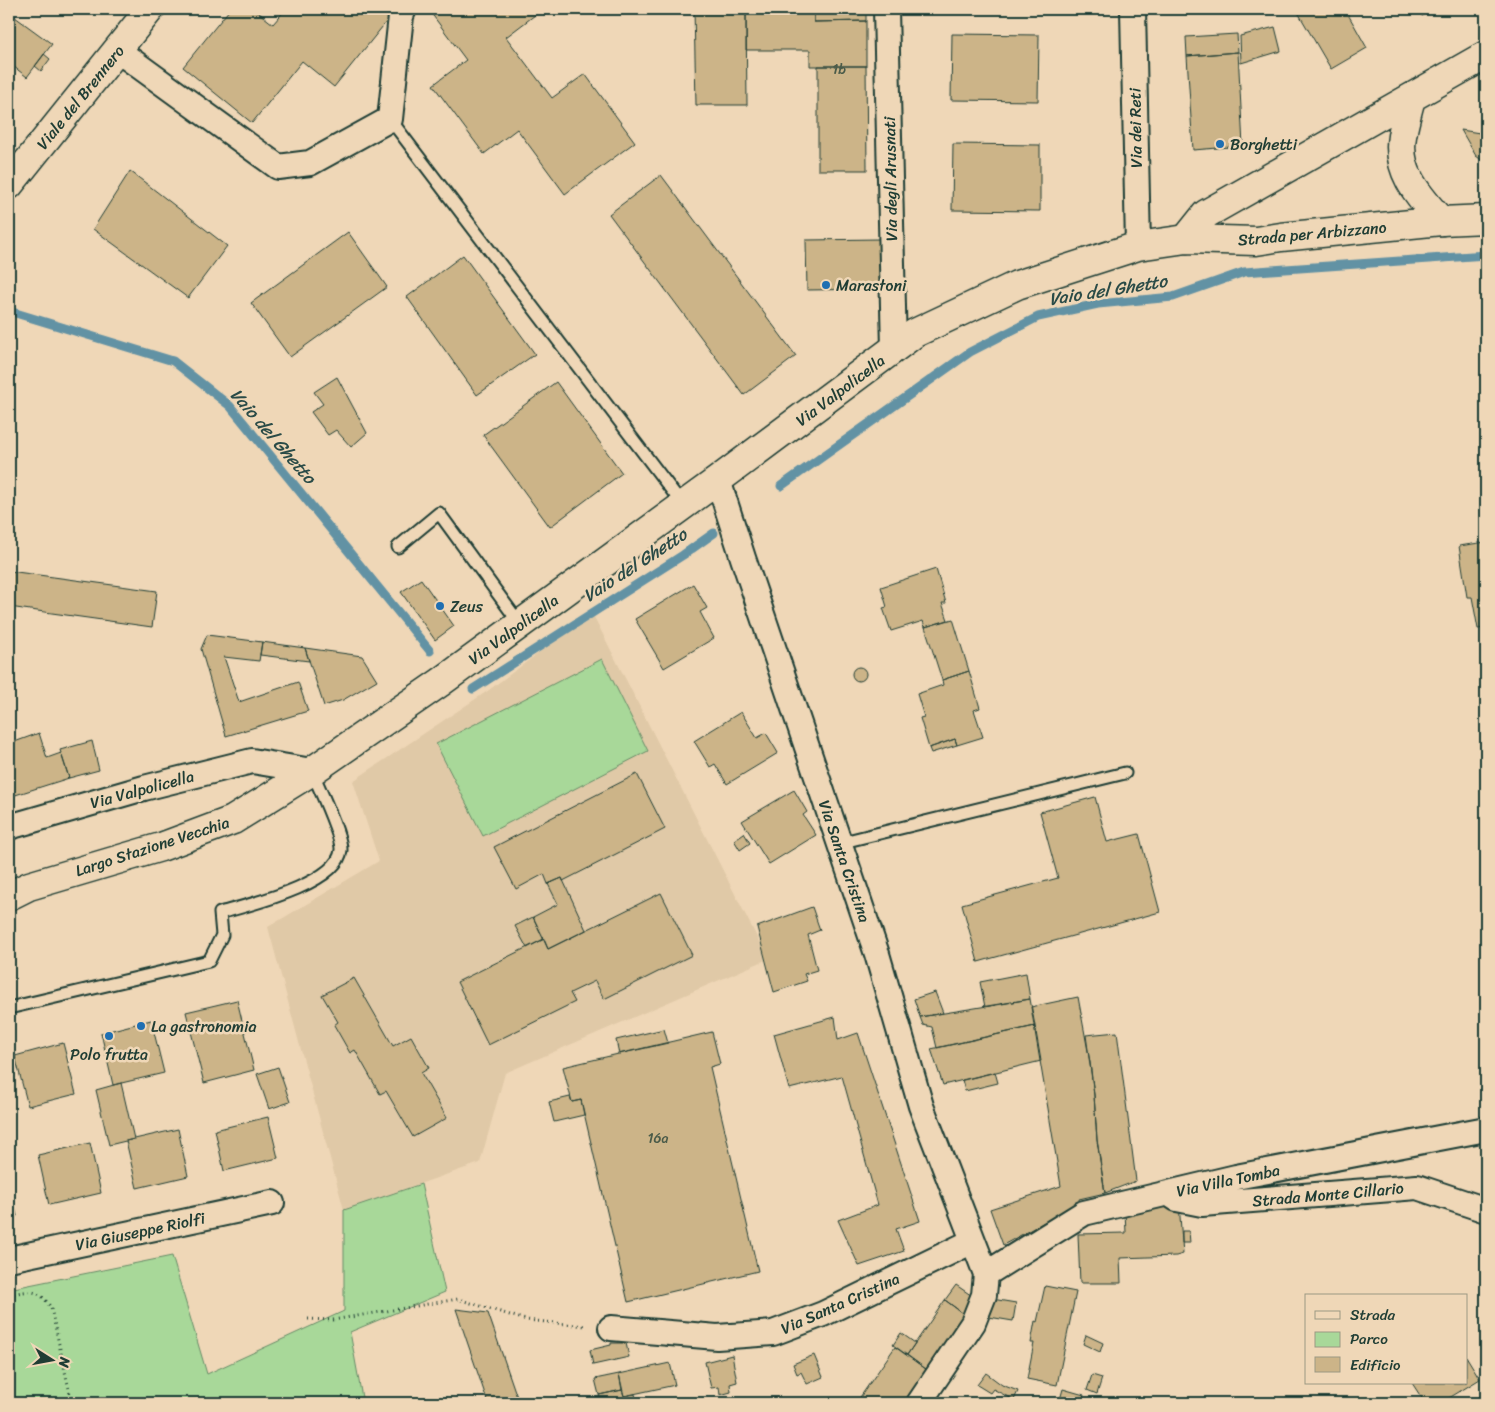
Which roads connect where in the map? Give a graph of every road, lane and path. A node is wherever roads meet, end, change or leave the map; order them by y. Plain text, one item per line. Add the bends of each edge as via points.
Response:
1 (404, 9) edge
2 (886, 9) edge
3 (1132, 9) edge
4 (146, 10) edge
5 (117, 50) junction
6 (1486, 55) edge
7 (1411, 98) junction
8 (390, 119) junction
9 (9, 185) edge
10 (1486, 219) edge
11 (1441, 221) junction
12 (1186, 238) junction
13 (1138, 246) junction
14 (894, 350) junction
15 (718, 480) junction
16 (683, 505) junction
17 (398, 547) dead end
18 (520, 624) junction
19 (312, 771) junction
20 (1125, 773) dead end
21 (9, 827) edge
22 (839, 843) junction
23 (9, 896) edge
24 (9, 1008) edge
25 (1486, 1129) edge
26 (1168, 1192) junction
27 (272, 1203) dead end
28 (1486, 1210) edge
29 (973, 1241) junction
30 (9, 1259) edge
31 (985, 1284) junction
32 (9, 1295) edge
33 (308, 1319) dead end
34 (611, 1328) joint
35 (72, 1403) edge
36 (919, 1403) edge

1 - 8 street
2 - 14 street, Via degli Arusnati
3 - 13 street, Via dei Reti
4 - 5 main road, Viale del Brennero
5 - 8 street via 278,168 310,163
5 - 9 main road, Viale del Brennero
6 - 7 main road
7 - 11 main road via 1401,137 1403,170
7 - 12 main road via 1206,214
8 - 16 lane
10 - 11 main road, Strada per Arbizzano
11 - 12 main road, Strada per Arbizzano via 1256,241
12 - 13 main road, Strada per Arbizzano
13 - 14 main road, Via Valpolicella via 1017,285 915,333
14 - 15 main road, Via Valpolicella
15 - 16 main road, Via Valpolicella
15 - 22 street, Via Santa Cristina
16 - 18 main road, Via Valpolicella
17 - 18 lane via 438,513
18 - 19 main road, Via Valpolicella
19 - 21 street, Via Valpolicella via 252,761
19 - 23 main road, Largo Stazione Vecchia via 233,820 160,847 29,886
19 - 24 lane via 341,850 335,866 314,880 272,898 220,913 222,935 209,962
20 - 22 lane
22 - 29 street, Via Santa Cristina via 877,954 921,1106
25 - 26 street, Via Villa Tomba
26 - 28 street, Strada Monte Cillario via 1177,1198 1202,1204 1417,1187
26 - 31 street, Via Villa Tomba via 1084,1213
27 - 30 street, Via Giuseppe Riolfi
29 - 31 street, Via Santa Cristina
29 - 34 street, Via Santa Cristina via 823,1314 773,1333 717,1337
31 - 36 street via 973,1323
32 - 35 path via 26,1291 37,1293 51,1308
33 - 34 path via 332,1320 458,1299 526,1320

